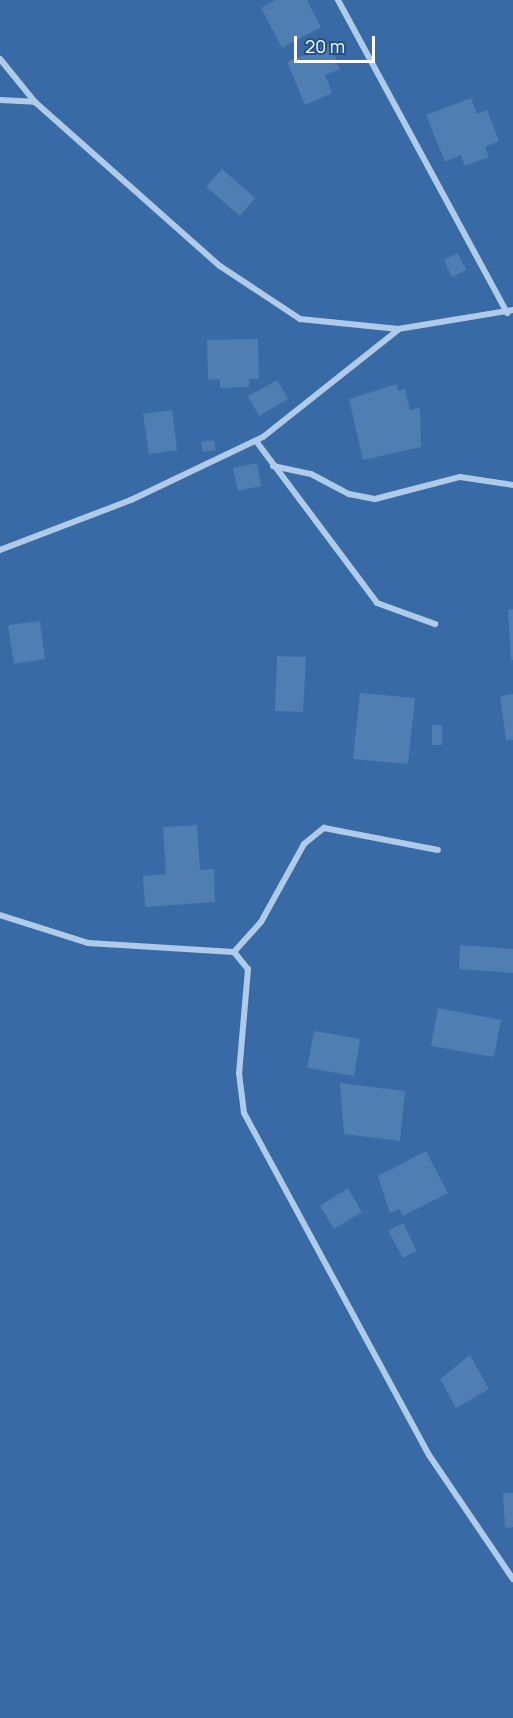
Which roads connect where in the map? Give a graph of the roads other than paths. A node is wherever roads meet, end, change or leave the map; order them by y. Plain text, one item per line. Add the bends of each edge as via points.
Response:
1 (338, 0) edge
2 (0, 59) edge
3 (0, 100) edge
4 (34, 102) junction
5 (510, 312) edge
6 (398, 329) junction
7 (256, 441) junction
8 (272, 466) junction
9 (513, 485) edge
10 (0, 550) edge
11 (435, 624) dead end
12 (438, 850) dead end
13 (0, 915) edge
14 (234, 952) junction
15 (513, 1579) edge

1 - 5 street
2 - 4 street
3 - 4 street
4 - 6 street via 220,266 274,307 326,325
5 - 6 street
6 - 7 street
7 - 8 street
7 - 10 street via 131,500
8 - 9 street via 311,474 349,495 375,499 460,477
8 - 11 street via 377,603
12 - 14 street via 324,828 304,844 261,922
13 - 14 street via 88,943
14 - 15 street via 248,969 239,1073 244,1113 429,1455

